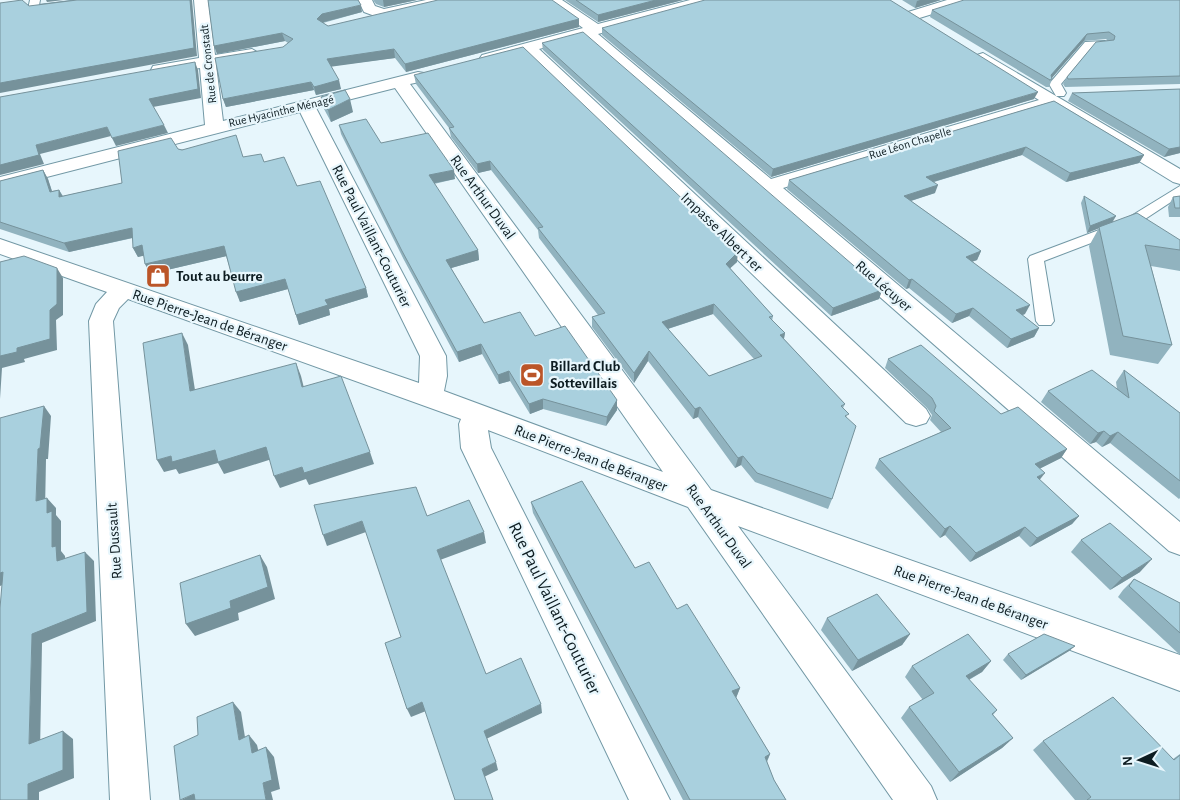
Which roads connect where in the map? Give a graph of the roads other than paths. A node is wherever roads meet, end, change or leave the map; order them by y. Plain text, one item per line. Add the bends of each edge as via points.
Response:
1 (35, 0) edge
2 (102, 0) edge
3 (201, 0) edge
4 (365, 0) edge
5 (446, 0) edge
6 (552, 0) edge
7 (707, 0) edge
8 (963, 0) edge
9 (896, 5) edge
10 (383, 14) junction
11 (913, 15) junction
12 (362, 20) edge
13 (929, 25) edge
14 (591, 30) junction
15 (1105, 44) edge
16 (528, 48) junction
17 (970, 50) edge
18 (266, 51) edge
19 (207, 61) junction
20 (473, 62) edge
21 (436, 72) edge
22 (141, 73) edge
23 (399, 82) junction
24 (1080, 93) edge
25 (1052, 96) junction
26 (306, 106) junction
27 (214, 127) junction
28 (1176, 173) edge
29 (0, 183) edge
30 (768, 186) junction
31 (1180, 190) edge
32 (0, 246) edge
33 (123, 290) junction
34 (1045, 321) dead end
35 (428, 396) junction
36 (477, 414) junction
37 (916, 416) dead end
38 (701, 500) junction
39 (1180, 541) edge
40 (1180, 673) edge
41 (130, 800) edge
42 (650, 800) edge
43 (917, 800) edge

1 - 2 lane via 33,9
3 - 19 street, Rue de Cronstadt
4 - 10 street via 369,9
5 - 10 street
6 - 14 street, Rue Lécuyer
7 - 14 street
8 - 11 street
9 - 11 street
10 - 12 street
11 - 13 street
14 - 16 street
14 - 30 street, Rue Lécuyer
15 - 25 lane via 1090,44 1055,84
16 - 20 street
16 - 37 street, Impasse Albert 1er
17 - 25 street
18 - 19 street
19 - 22 street
19 - 27 street, Rue de Cronstadt
21 - 23 street, Rue Hyacinthe Ménagé
23 - 26 street, Rue Hyacinthe Ménagé
23 - 38 street, Rue Arthur Duval
24 - 25 street
25 - 28 street
25 - 30 street, Rue Léon Chapelle
26 - 27 street, Rue Hyacinthe Ménagé
26 - 35 street, Rue Paul Vaillant-Couturier via 433,356 434,386
27 - 29 street, Rue Hyacinthe Ménagé
30 - 39 street, Rue Lécuyer
31 - 34 lane via 1128,224 1036,260
32 - 33 street, Rue Pierre-Jean de Béranger
33 - 35 street, Rue Pierre-Jean de Béranger
33 - 41 street, Rue Dussault via 108,304 101,321
35 - 36 street, Rue Pierre-Jean de Béranger
36 - 38 street, Rue Pierre-Jean de Béranger
36 - 42 street, Rue Paul Vaillant-Couturier via 473,424 476,448
38 - 40 street, Rue Pierre-Jean de Béranger
38 - 43 street, Rue Arthur Duval

